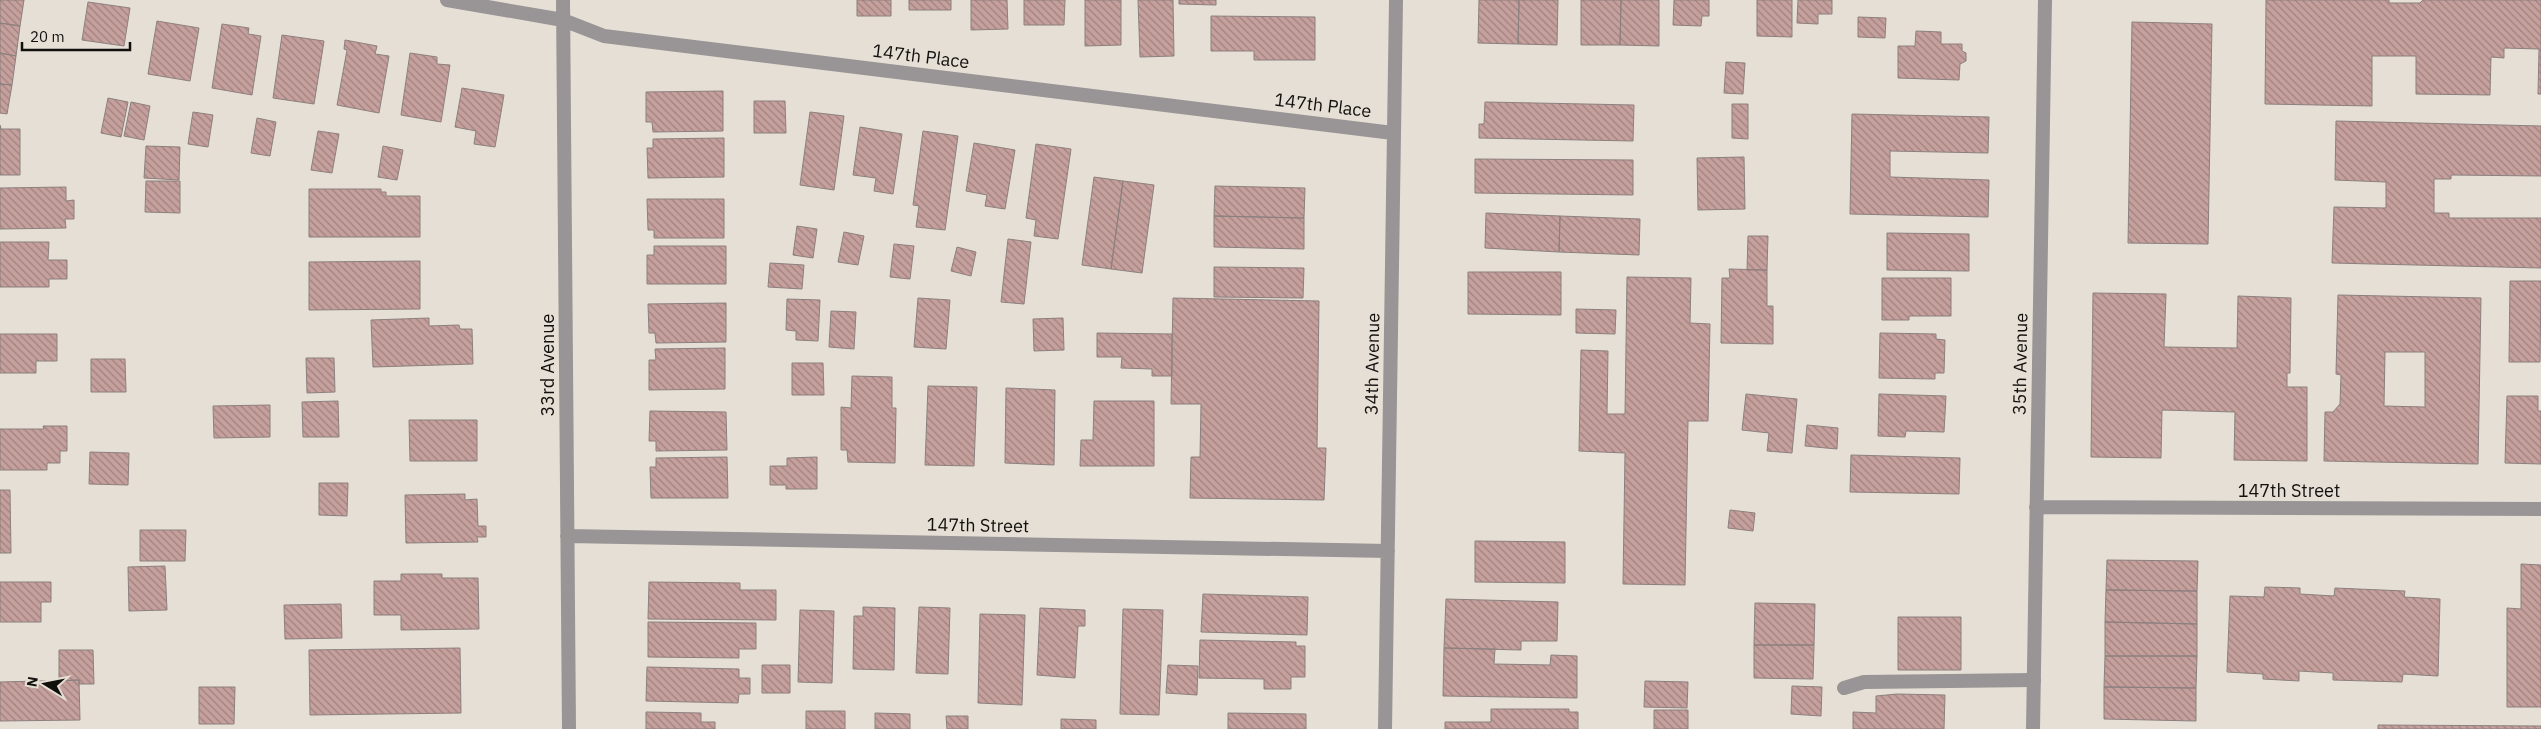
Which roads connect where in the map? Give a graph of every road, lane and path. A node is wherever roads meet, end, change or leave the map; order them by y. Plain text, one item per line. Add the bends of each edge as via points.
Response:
1 (447, 0) edge
2 (563, 0) edge
3 (1396, 0) edge
4 (2045, 0) edge
5 (564, 20) junction
6 (1393, 133) junction
7 (2036, 507) junction
8 (2541, 509) edge
9 (567, 536) junction
10 (1388, 551) junction
11 (2034, 680) junction
12 (1844, 688) dead end
13 (569, 729) edge
14 (1385, 729) edge
15 (2033, 729) edge

1 - 5 street, 147th Place
2 - 5 street, 33rd Avenue
3 - 6 street, 34th Avenue
4 - 7 street, 35th Avenue
5 - 6 street, 147th Place via 604,36
5 - 9 street, 33rd Avenue
6 - 10 street, 34th Avenue
7 - 8 street, 147th Street
7 - 11 street, 35th Avenue
9 - 10 street, 147th Street
9 - 13 street, 33rd Avenue
10 - 14 street, 34th Avenue
11 - 12 street via 1864,682
11 - 15 street, 35th Avenue

